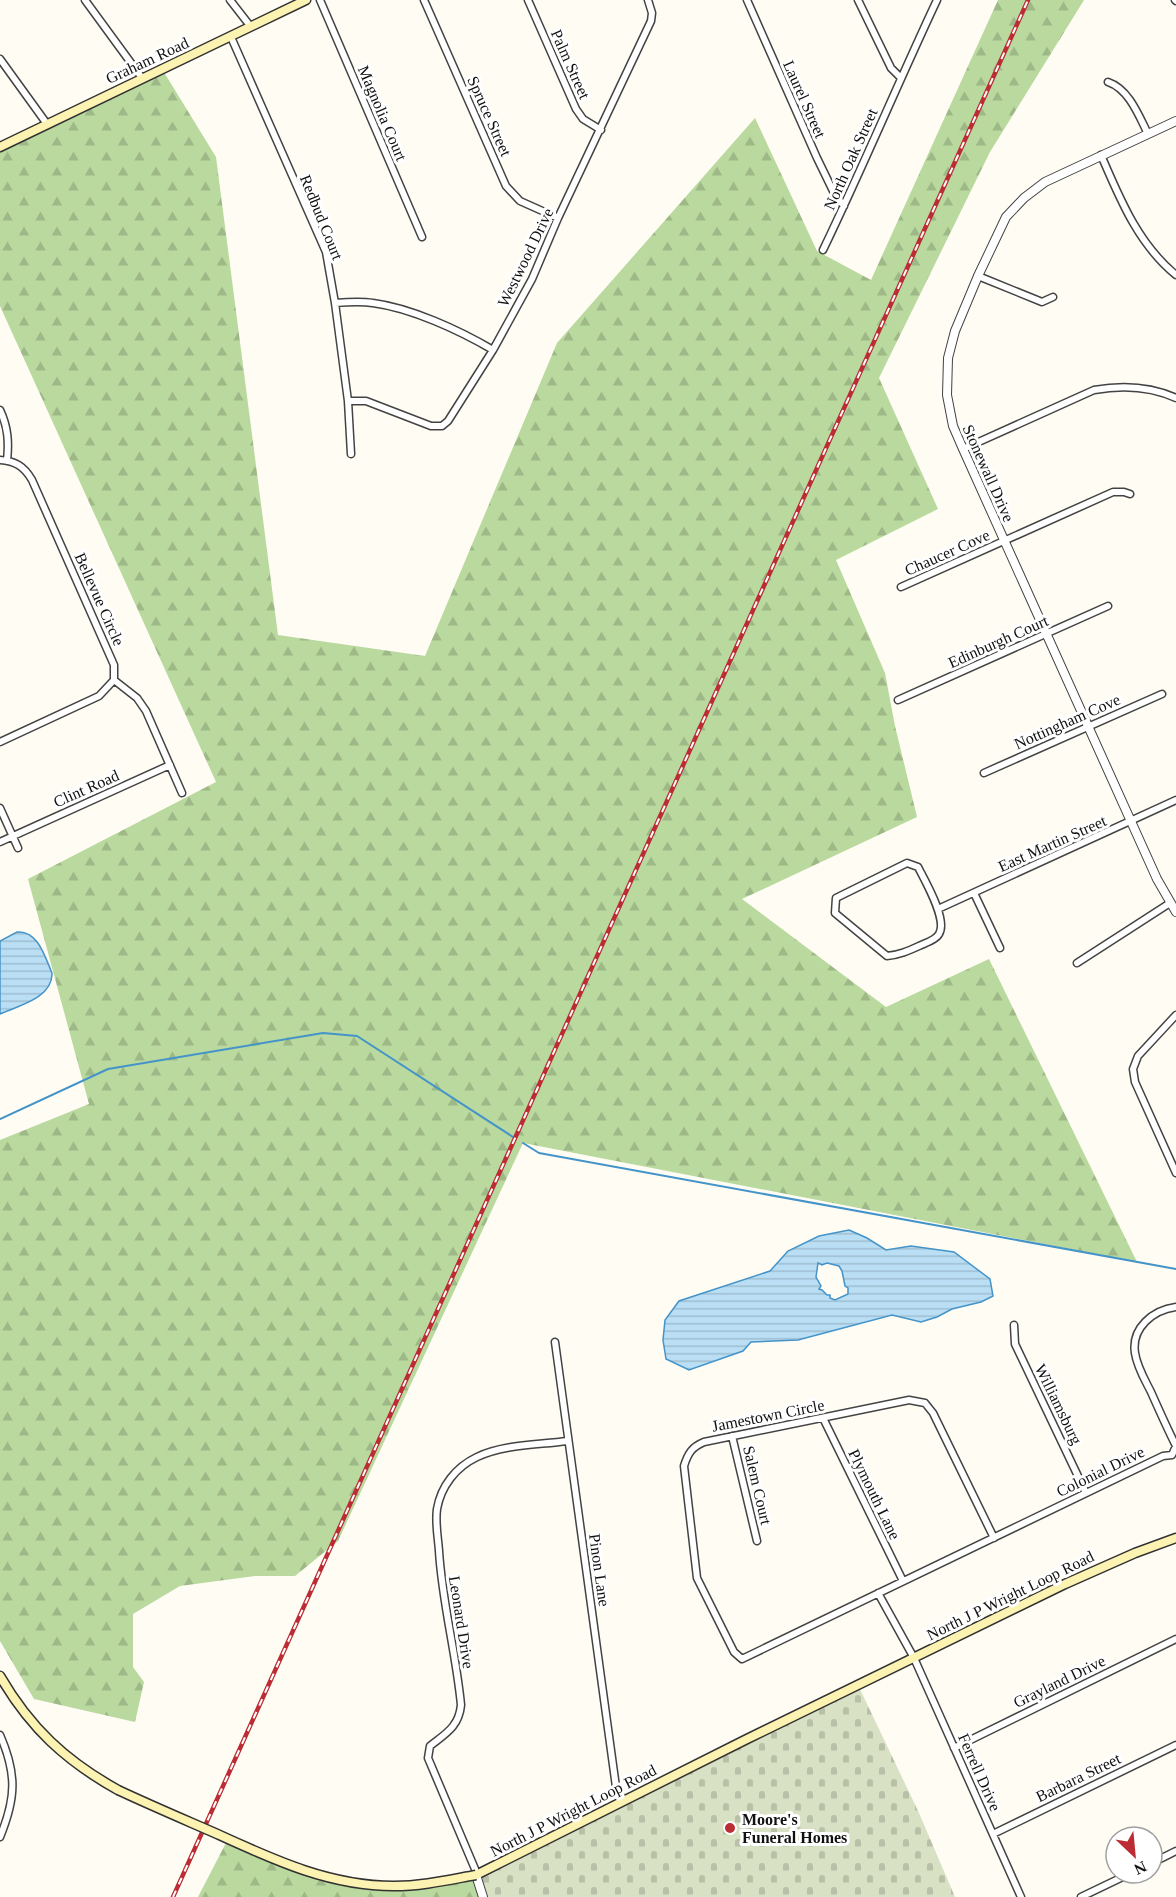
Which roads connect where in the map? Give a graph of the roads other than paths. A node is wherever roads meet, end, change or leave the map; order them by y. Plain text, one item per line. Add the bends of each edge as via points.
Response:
1 (85, 0) edge
2 (230, 0) edge
3 (306, 0) edge
4 (320, 0) edge
5 (424, 0) edge
6 (528, 0) edge
7 (648, 0) edge
8 (747, 0) edge
9 (858, 0) edge
10 (937, 0) edge
11 (251, 27) junction
12 (231, 37) junction
13 (0, 59) edge
14 (142, 78) junction
15 (901, 78) junction
16 (1108, 82) dead end
17 (1176, 121) edge
18 (47, 124) junction
19 (601, 130) junction
20 (1148, 134) junction
21 (0, 147) edge
22 (1101, 156) junction
23 (844, 206) junction
24 (558, 218) junction
25 (422, 237) dead end
26 (823, 250) dead end
27 (1176, 275) edge
28 (978, 276) junction
29 (1053, 297) dead end
30 (335, 303) junction
31 (493, 350) junction
32 (1176, 398) edge
33 (348, 401) junction
34 (0, 410) edge
35 (963, 449) junction
36 (351, 454) dead end
37 (4, 460) edge
38 (1130, 494) dead end
39 (1004, 541) junction
40 (901, 587) dead end
41 (1108, 606) dead end
42 (1046, 635) junction
43 (114, 680) junction
44 (1162, 694) dead end
45 (898, 700) dead end
46 (1088, 727) junction
47 (0, 742) edge
48 (170, 765) junction
49 (984, 773) dead end
50 (182, 793) dead end
51 (1176, 800) edge
52 (0, 808) edge
53 (1131, 821) junction
54 (13, 835) junction
55 (0, 842) edge
56 (18, 848) dead end
57 (974, 893) junction
58 (1170, 903) junction
59 (938, 909) junction
60 (1176, 912) edge
61 (1000, 948) dead end
62 (1077, 963) dead end
63 (1176, 1015) edge
64 (1176, 1173) edge
65 (1176, 1307) edge
66 (1014, 1325) dead end
67 (555, 1341) dead end
68 (823, 1418) junction
69 (732, 1436) junction
70 (567, 1441) junction
71 (1086, 1493) junction
72 (994, 1538) junction
73 (1176, 1538) edge
74 (757, 1540) dead end
75 (903, 1581) junction
76 (878, 1593) junction
77 (1176, 1639) edge
78 (914, 1658) junction
79 (742, 1659) joint
80 (0, 1676) edge
81 (0, 1735) edge
82 (1176, 1745) edge
83 (954, 1748) junction
84 (623, 1802) junction
85 (993, 1834) junction
86 (0, 1837) edge
87 (476, 1875) junction
88 (1106, 1885) edge
89 (483, 1897) edge
90 (1021, 1897) edge
91 (1081, 1897) edge

1 - 14 street
2 - 11 street
3 - 11 main road, Graham Road
4 - 25 street, Magnolia Court
5 - 24 street, Spruce Street via 506,186 520,201
6 - 19 street, Palm Street via 576,109 583,119
7 - 19 street, Westwood Drive via 651,21
8 - 23 street, Laurel Street via 817,158
9 - 15 street via 891,68
10 - 15 street, North Oak Street
11 - 12 main road, Graham Road
12 - 14 main road, Graham Road
12 - 30 street, Redbud Court via 326,252
13 - 18 street
14 - 18 main road, Graham Road
15 - 23 street, North Oak Street
16 - 20 street via 1123,92
17 - 20 street, Stonewall Drive
18 - 21 main road, Graham Road
19 - 24 street, Westwood Drive
20 - 22 street, Stonewall Drive
22 - 27 street via 1138,234
22 - 28 street, Stonewall Drive via 1045,182 1016,206 1002,225
23 - 26 street, North Oak Street
24 - 31 street, Westwood Drive via 532,279
28 - 29 street via 1042,302
28 - 35 street, Stonewall Drive via 955,331 946,374 950,415
30 - 31 street via 371,302 392,307 461,332
30 - 33 street, Redbud Court
31 - 33 street, Westwood Drive via 442,426 431,426 366,400
32 - 35 street via 1133,387 1094,390
33 - 36 street, Redbud Court
34 - 37 street via 8,429 9,447
35 - 39 street, Stonewall Drive
37 - 43 street, Bellevue Circle via 22,467 32,480 106,645 114,665
38 - 39 street, Chaucer Cove via 1113,492
39 - 40 street, Chaucer Cove
39 - 42 street, Stonewall Drive
41 - 42 street, Edinburgh Court
42 - 45 street, Edinburgh Court
42 - 46 street, Stonewall Drive
43 - 47 street via 99,696
43 - 48 street via 137,698 146,711
44 - 46 street, Nottingham Cove
46 - 49 street, Nottingham Cove
46 - 53 street, Stonewall Drive
48 - 50 street
48 - 54 street, Clint Road
51 - 53 street, East Martin Street
52 - 54 street
53 - 57 street, East Martin Street
53 - 58 street, Stonewall Drive
54 - 55 street, Clint Road
54 - 56 street
57 - 59 street, East Martin Street
57 - 61 street
58 - 60 street, Stonewall Drive
58 - 62 street
59 - 59 street via 918,867 908,863 836,898 835,913 887,956 934,939 940,933
63 - 64 street via 1138,1056 1133,1069
65 - 71 street, Colonial Drive via 1148,1318 1136,1339 1135,1352 1176,1446 1172,1455
66 - 71 street, Williamsburg via 1014,1344
67 - 70 street, Pinon Lane
68 - 69 street, Jamestown Circle
68 - 72 street, Jamestown Circle via 909,1400 925,1403
68 - 75 street, Plymouth Lane
69 - 74 street, Salem Court
69 - 79 street, Jamestown Circle via 694,1446 684,1466 697,1578 734,1652
70 - 84 street, Pinon Lane via 616,1786
70 - 87 street, Leonard Drive via 500,1449 477,1457 452,1476 437,1510 439,1562 461,1705 458,1720 448,1734 430,1746 428,1758
71 - 72 street, Colonial Drive
72 - 75 street, Colonial Drive
73 - 78 main road, North J P Wright Loop Road via 1073,1580
75 - 76 street, Colonial Drive
76 - 78 street
76 - 79 street, Colonial Drive
77 - 83 street, Grayland Drive
78 - 83 street, Ferrell Drive
78 - 84 main road, North J P Wright Loop Road
80 - 87 main road, North J P Wright Loop Road, bridge via 16,1703 52,1745 73,1762 118,1790 288,1866 336,1880 395,1886
81 - 86 street via 11,1764 12,1784 8,1817
82 - 85 street, Barbara Street
83 - 85 street, Ferrell Drive
84 - 87 main road, North J P Wright Loop Road
85 - 90 street, Ferrell Drive
87 - 89 street
88 - 91 street

